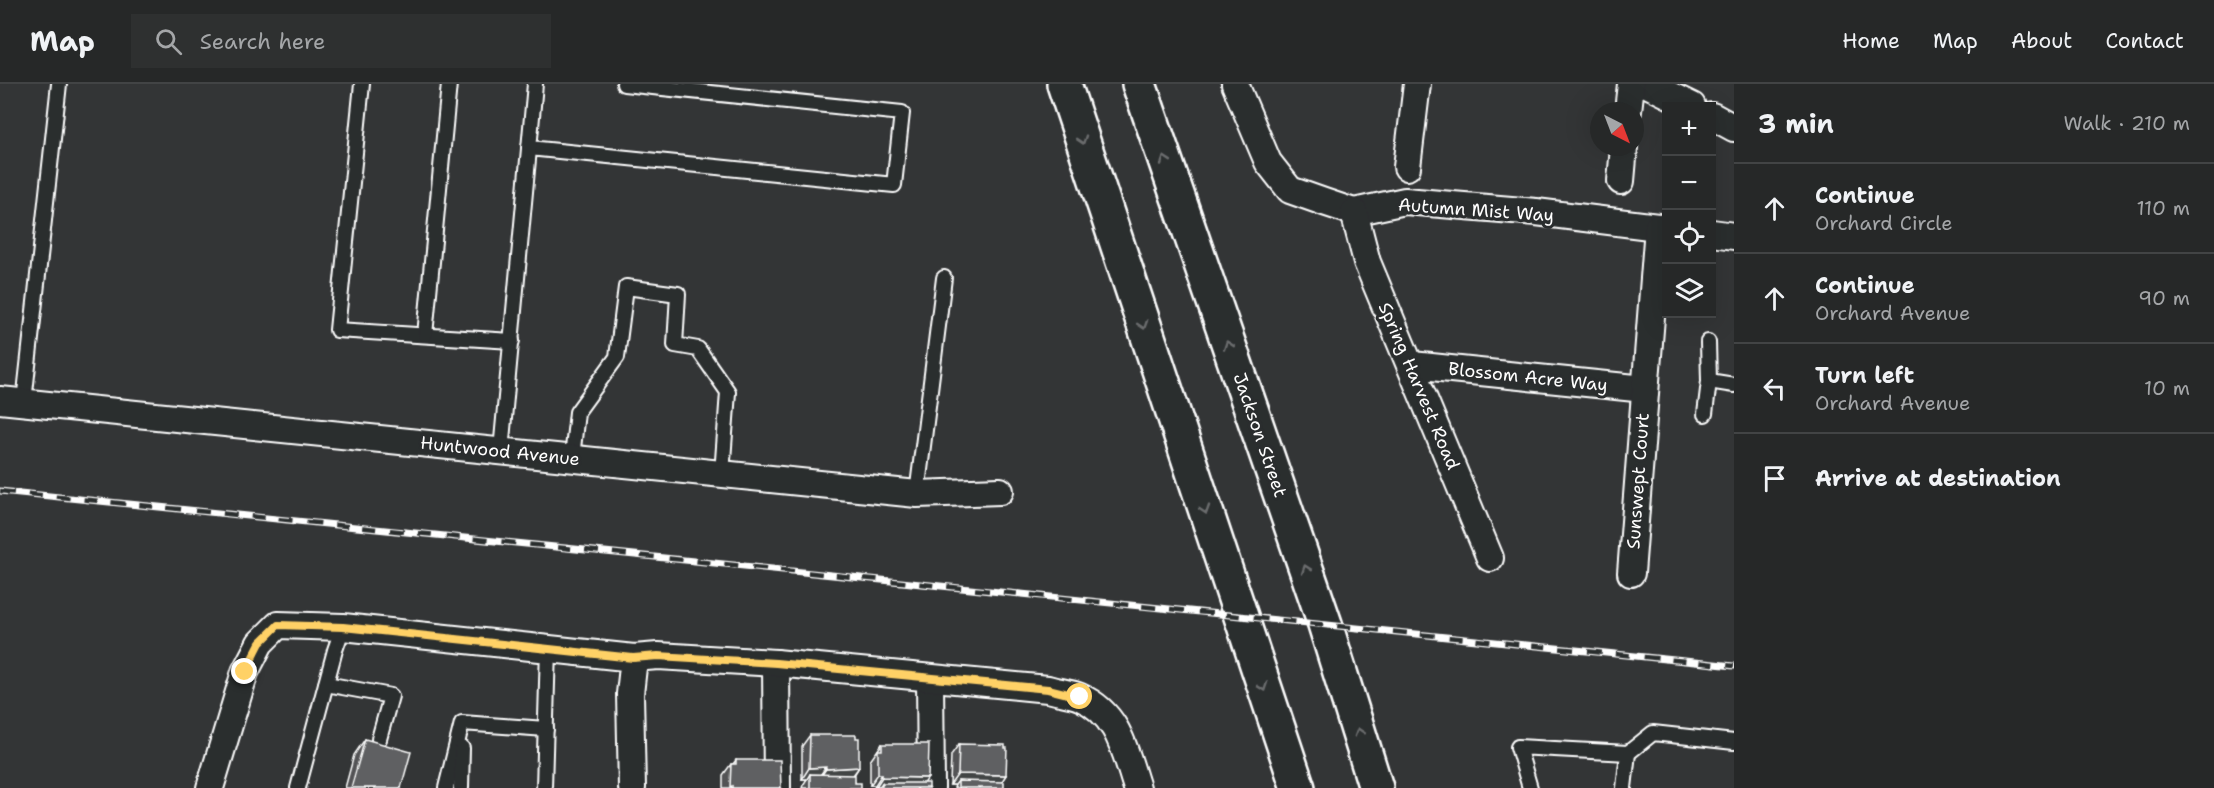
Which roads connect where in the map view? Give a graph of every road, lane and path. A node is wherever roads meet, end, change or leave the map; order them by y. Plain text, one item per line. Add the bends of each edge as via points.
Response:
1 (59, 84) edge
2 (362, 84) edge
3 (449, 84) edge
4 (535, 84) edge
5 (624, 84) edge
6 (1064, 84) edge
7 (1139, 84) edge
8 (1235, 84) edge
9 (1417, 84) edge
10 (1631, 84) edge
11 (1647, 84) edge
12 (1629, 102) edge
13 (1684, 102) edge
14 (1716, 118) edge
15 (1734, 128) edge
16 (529, 148) junction
17 (1623, 156) edge
18 (1407, 167) dead end
19 (1621, 181) dead end
20 (1354, 212) junction
21 (1662, 227) edge
22 (1716, 234) edge
23 (1734, 236) edge
24 (944, 278) dead end
25 (425, 335) junction
26 (512, 341) junction
27 (1708, 342) dead end
28 (1412, 365) junction
29 (1709, 381) junction
30 (1734, 385) edge
31 (1645, 389) junction
32 (12, 401) edge
33 (1705, 414) dead end
34 (501, 451) junction
35 (572, 458) junction
36 (722, 474) junction
37 (1000, 491) dead end
38 (917, 494) junction
39 (1490, 558) dead end
40 (1630, 573) dead end
41 (343, 627) junction
42 (548, 648) junction
43 (633, 658) junction
44 (776, 663) junction
45 (930, 678) junction
46 (326, 684) junction
47 (462, 723) junction
48 (546, 729) junction
49 (379, 739) dead end
50 (1734, 742) edge
51 (1628, 753) junction
52 (210, 788) edge
53 (298, 788) edge
54 (446, 788) edge
55 (461, 788) edge
56 (544, 788) edge
57 (632, 788) edge
58 (777, 788) edge
59 (931, 788) edge
60 (1137, 788) edge
61 (1298, 788) edge
62 (1376, 788) edge
63 (1530, 788) edge
64 (1624, 788) edge

1 - 32 lane
2 - 25 lane via 337,330
3 - 25 lane
4 - 16 lane
5 - 16 lane via 902,113 894,185
6 -> 61 main road
62 -> 7 main road, Jackson Street via 1324,624
8 - 20 street via 1268,162 1290,190
9 - 18 street
10 - 12 street
11 - 13 street
14 - 15 street
16 - 26 lane
17 - 19 street
20 - 21 street, Autumn Mist Way via 1405,201
20 - 28 street, Spring Harvest Road via 1367,262
21 - 31 street, Sunswept Court
22 - 23 street
24 - 38 lane
25 - 26 lane
26 - 34 lane
27 - 29 lane
28 - 31 street, Blossom Acre Way
28 - 39 street, Spring Harvest Road
29 - 30 lane
29 - 33 lane
31 - 40 street, Sunswept Court
32 - 34 street, Huntwood Avenue
34 - 35 street, Huntwood Avenue
35 - 36 street, Huntwood Avenue
35 - 36 lane via 577,412 617,357 626,286 678,294 675,345 698,349 728,392
36 - 38 street, Huntwood Avenue
37 - 38 street, Huntwood Avenue
41 - 42 street
41 - 46 lane
41 - 52 street via 278,625 260,643 245,672
42 - 43 street
42 - 48 lane
43 - 44 street
43 - 57 street
44 - 45 street
44 - 58 street
45 - 59 street
45 - 60 street via 1048,689 1080,697 1100,710 1119,731
46 - 49 lane via 391,696
46 - 53 lane
47 - 48 lane
47 - 54 lane
47 - 55 lane
48 - 56 lane
50 - 51 lane via 1653,733
51 - 63 lane via 1518,747
51 - 64 lane

